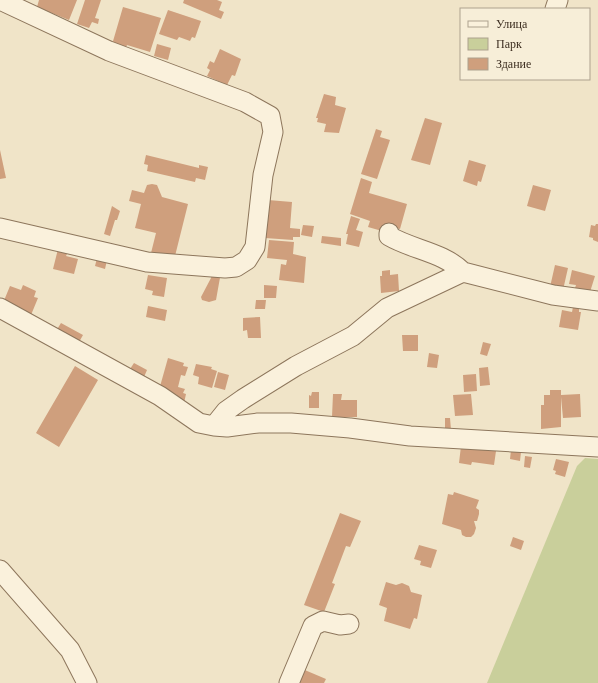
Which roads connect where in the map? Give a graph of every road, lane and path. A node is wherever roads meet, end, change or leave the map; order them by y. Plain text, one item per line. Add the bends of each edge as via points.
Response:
1 (0, 0) edge
2 (0, 228) edge
3 (389, 233) dead end
4 (463, 272) junction
5 (598, 301) edge
6 (0, 308) edge
7 (214, 426) junction
8 (598, 448) edge
9 (0, 570) edge
10 (348, 624) dead end
11 (86, 683) edge
12 (289, 683) edge

1 - 2 street via 109,51 250,104 270,116 272,132 263,175 255,247 247,260 236,267 147,262
3 - 4 street via 389,236 401,243 452,262
4 - 5 street via 553,295
4 - 7 street via 387,308 353,336 296,366 237,403 226,411
6 - 7 street via 160,396 199,422
7 - 8 street via 291,423 410,436
9 - 11 street via 70,650
10 - 12 street via 323,621 313,626

